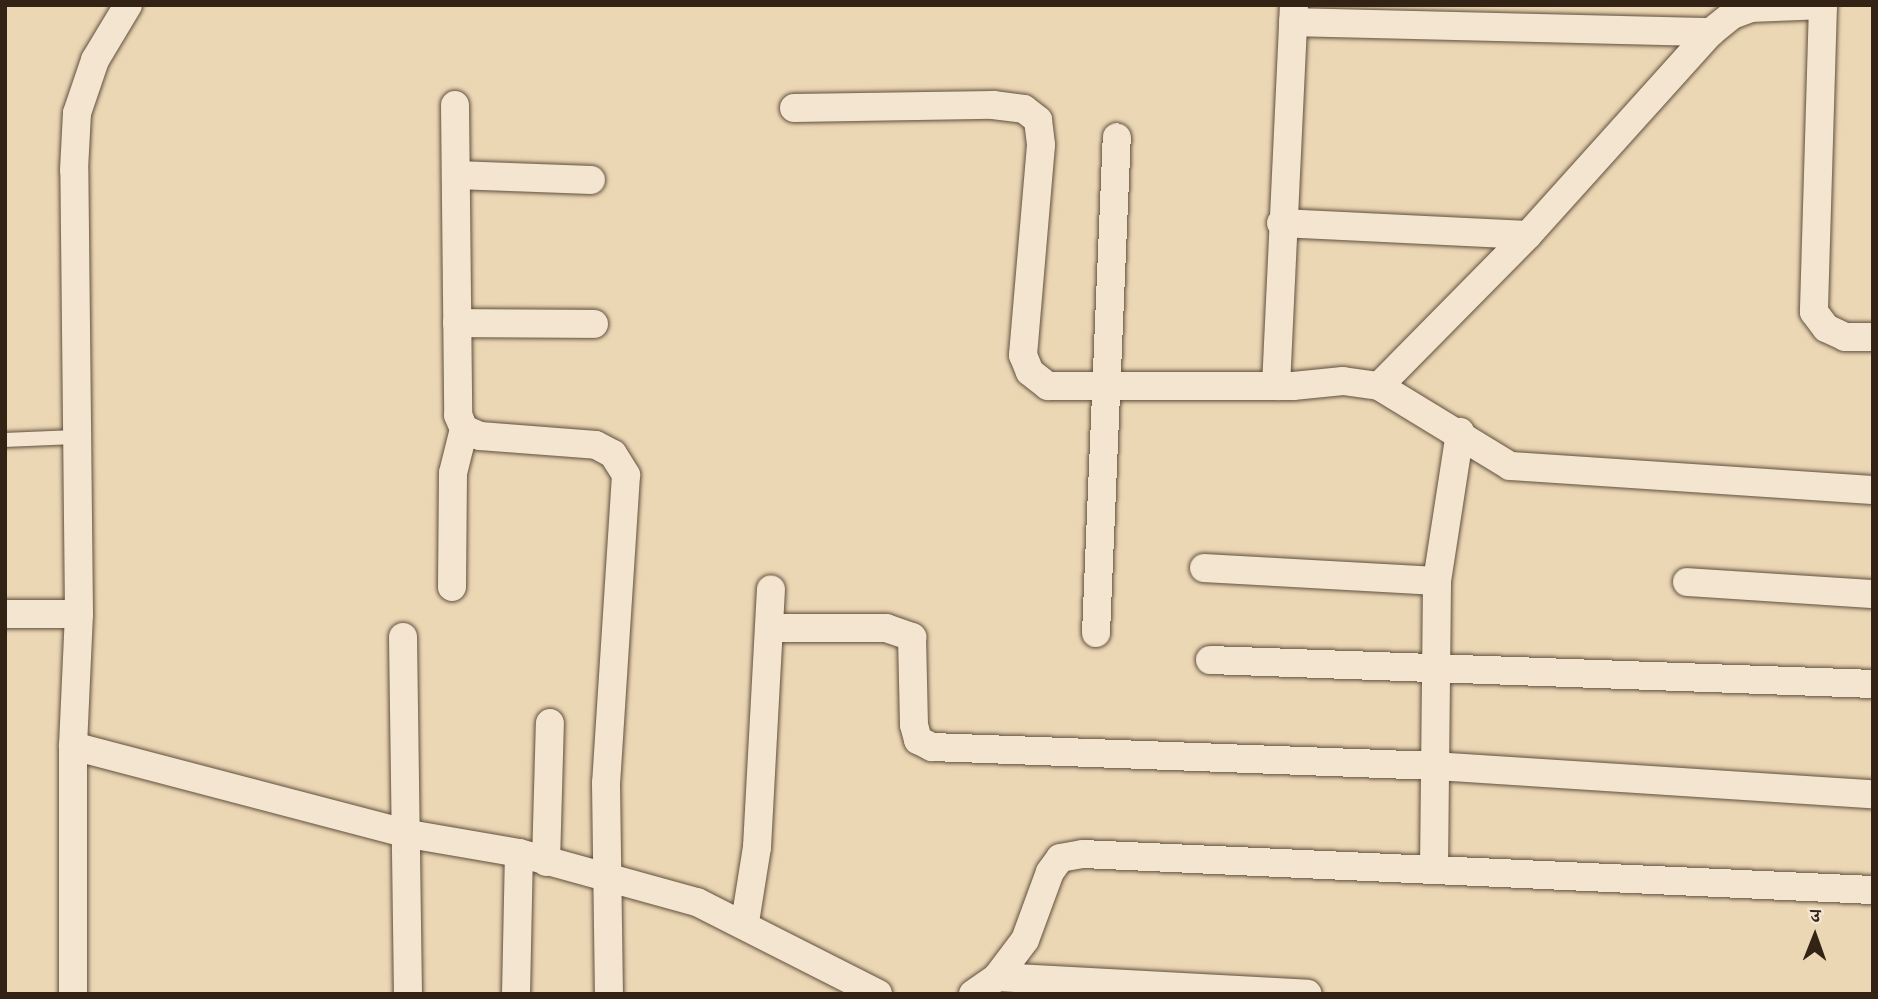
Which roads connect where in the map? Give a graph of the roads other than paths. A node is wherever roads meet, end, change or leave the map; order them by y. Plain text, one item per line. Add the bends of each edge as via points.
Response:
1 (128, 5) edge
2 (1823, 5) edge
3 (1293, 14) edge
4 (1711, 32) junction
5 (455, 105) dead end
6 (794, 108) dead end
7 (1117, 137) dead end
8 (456, 175) junction
9 (591, 180) dead end
10 (1281, 223) junction
11 (1528, 235) junction
12 (457, 323) junction
13 (594, 324) dead end
14 (1873, 337) edge
15 (1109, 383) junction
16 (1276, 386) junction
17 (1379, 386) junction
18 (464, 429) junction
19 (1460, 432) junction
20 (74, 437) junction
21 (5, 440) edge
22 (1873, 491) edge
23 (1203, 568) dead end
24 (1437, 581) junction
25 (1687, 582) dead end
26 (452, 587) dead end
27 (771, 589) dead end
28 (1873, 594) edge
29 (5, 614) edge
30 (79, 614) junction
31 (769, 628) junction
32 (1096, 633) dead end
33 (403, 636) dead end
34 (1210, 660) dead end
35 (1436, 668) junction
36 (1873, 684) edge
37 (550, 723) dead end
38 (73, 746) junction
39 (1435, 766) junction
40 (1873, 794) edge
41 (409, 834) junction
42 (519, 853) junction
43 (547, 862) junction
44 (1434, 869) junction
45 (609, 877) junction
46 (1873, 890) edge
47 (745, 922) junction
48 (997, 976) junction
49 (73, 994) edge
50 (408, 994) edge
51 (516, 994) edge
52 (609, 994) edge
53 (878, 994) edge
54 (973, 994) edge
55 (1308, 994) edge

1 - 20 street via 96,60 77,113
2 - 4 street via 1751,8 1732,15
2 - 14 street via 1814,312 1826,328 1846,337
3 - 4 street
3 - 10 street
4 - 11 street
5 - 8 street
6 - 15 street via 993,105 1024,109 1038,120 1041,145 1023,355 1030,372 1048,386
7 - 15 street
8 - 9 street
8 - 12 street
10 - 11 street
10 - 16 street
11 - 17 street
12 - 13 street
12 - 18 street via 458,415
15 - 16 street
15 - 32 street
16 - 17 street via 1343,381
17 - 19 street
18 - 26 street via 453,472
18 - 45 street via 480,436 596,445 613,454 626,475 606,783
19 - 22 street via 1510,466 1534,470
19 - 24 street
20 - 21 lane
20 - 30 street
23 - 24 street
24 - 35 street
25 - 28 street
27 - 31 street
29 - 30 street
30 - 38 street
31 - 39 street via 886,628 912,637 914,725 918,740 932,747
31 - 47 street via 757,847
33 - 41 street
34 - 35 street
35 - 36 street
35 - 39 street
37 - 43 street
38 - 41 street
38 - 49 street
39 - 40 street
39 - 44 street
41 - 42 street
41 - 50 street
42 - 43 street
42 - 51 street
43 - 45 street
44 - 46 street
44 - 48 street via 1083,854 1060,858 1050,872 1024,940
45 - 47 street via 697,902
45 - 52 street
47 - 53 street
48 - 54 street
48 - 55 street

